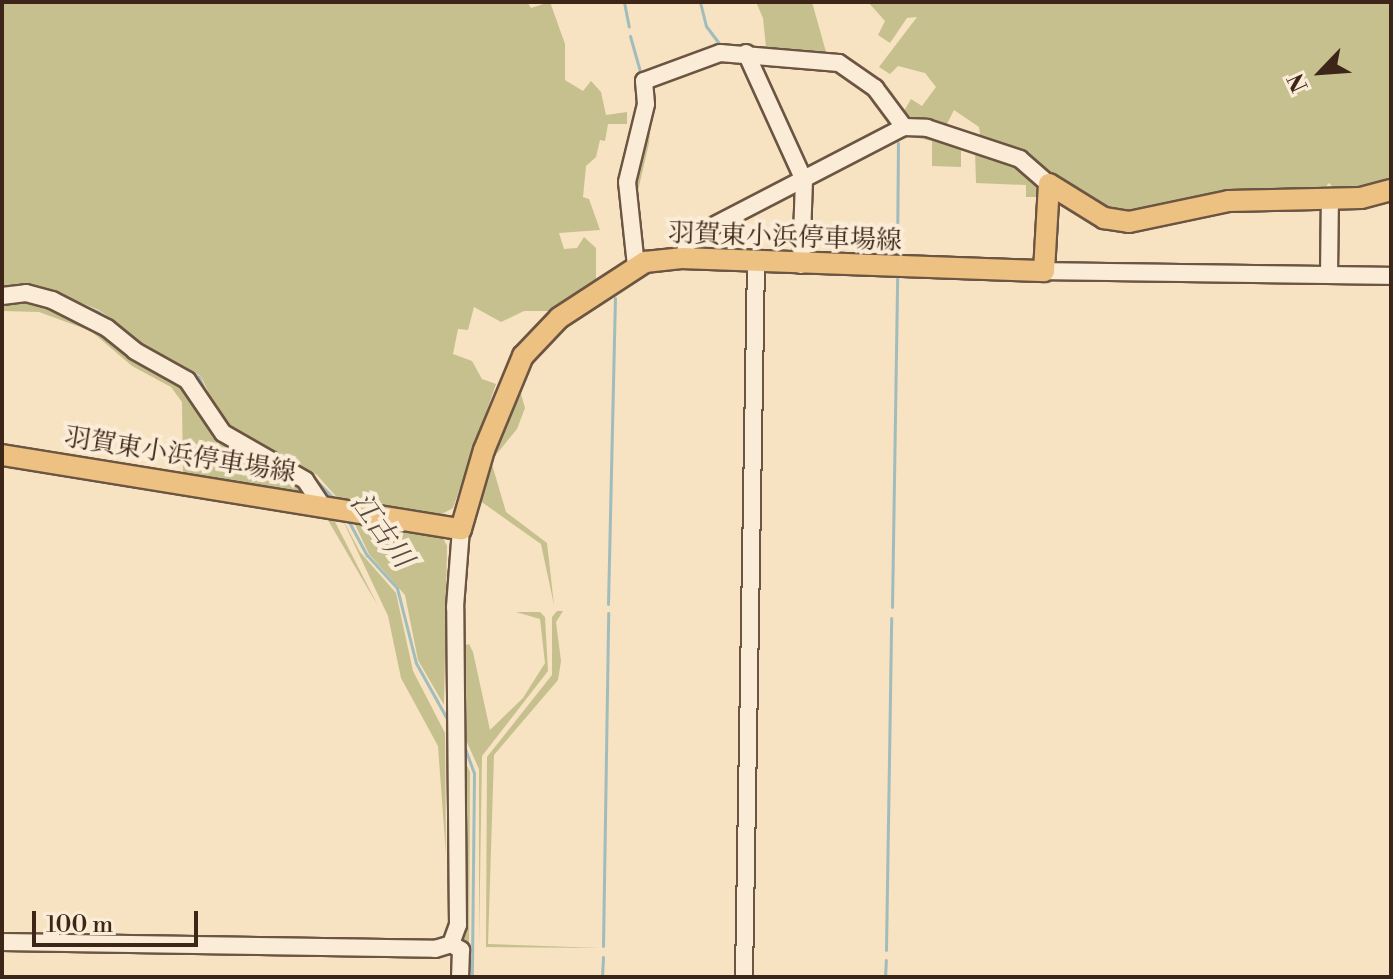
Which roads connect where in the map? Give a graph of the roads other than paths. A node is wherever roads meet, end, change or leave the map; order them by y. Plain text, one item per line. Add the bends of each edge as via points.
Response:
1 (746, 53) junction
2 (904, 127) junction
3 (804, 180) junction
4 (1049, 184) junction
5 (1391, 190) edge
6 (1330, 197) junction
7 (684, 258) junction
8 (756, 262) junction
9 (801, 265) junction
10 (636, 266) junction
11 (1044, 271) junction
12 (1329, 275) junction
13 (1391, 276) edge
14 (2, 296) edge
15 (2, 455) edge
16 (336, 507) junction
17 (461, 529) junction
18 (2, 942) edge
19 (451, 944) junction
20 (460, 977) edge
21 (744, 977) edge

1 - 2 street via 839,63 875,88
1 - 3 street
1 - 10 street via 709,56 644,81 646,104 627,182
2 - 3 street
2 - 4 street via 927,128 1008,154 1039,170
3 - 7 street via 696,237 684,249
3 - 9 street
4 - 6 main road via 1104,218 1129,222 1229,201
4 - 11 main road
5 - 6 main road via 1361,198
6 - 12 street
7 - 8 main road, 羽賀東小浜停車場線
7 - 10 main road, 羽賀東小浜停車場線
8 - 9 main road, 羽賀東小浜停車場線
8 - 21 street
9 - 11 main road, 羽賀東小浜停車場線
10 - 17 main road, 羽賀東小浜停車場線 via 559,318 523,356 484,450
11 - 12 street
12 - 13 street
14 - 16 street via 26,293 52,300 107,328 135,351 187,380 223,433 305,480
15 - 16 main road, 羽賀東小浜停車場線
16 - 17 main road, 羽賀東小浜停車場線
17 - 19 street via 455,723 458,925
18 - 19 street via 435,949
19 - 20 street via 461,950

